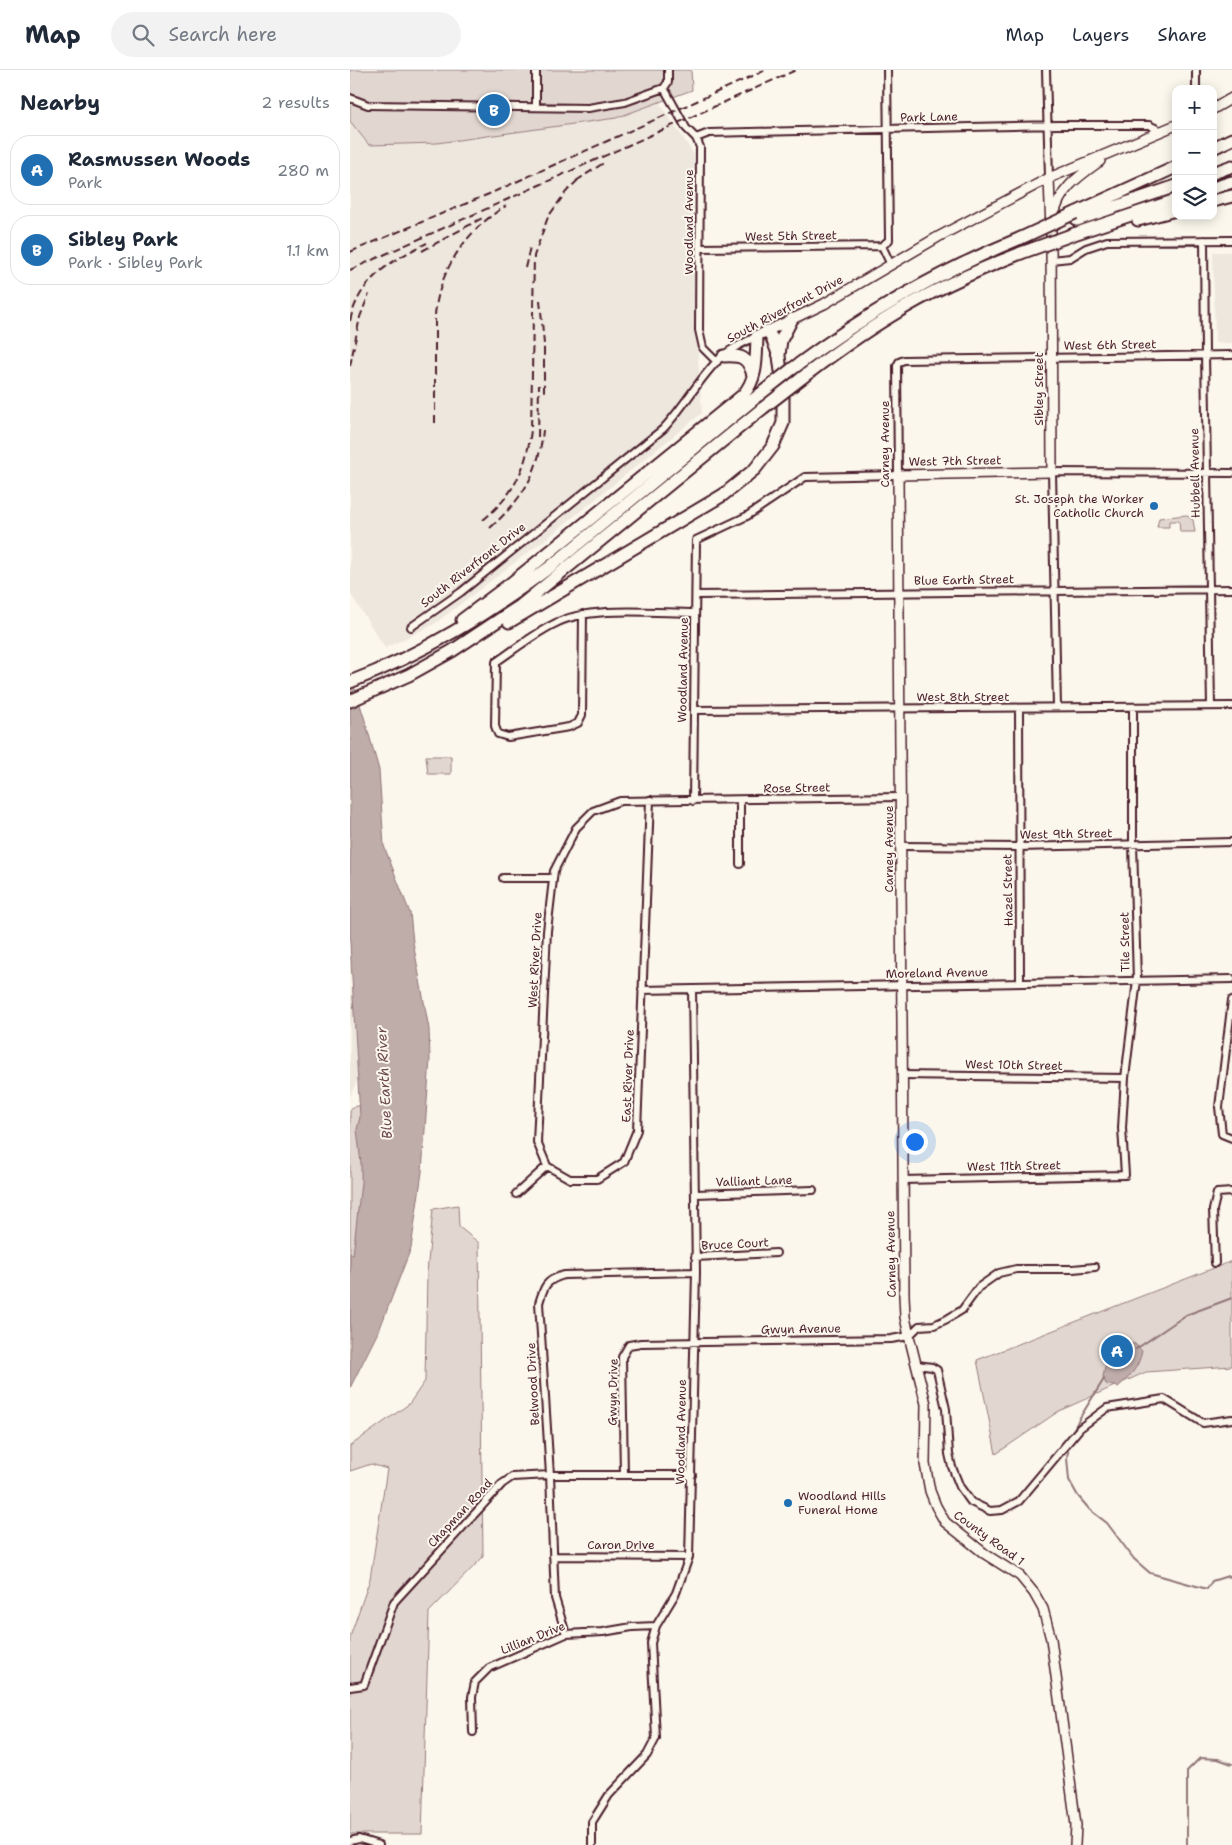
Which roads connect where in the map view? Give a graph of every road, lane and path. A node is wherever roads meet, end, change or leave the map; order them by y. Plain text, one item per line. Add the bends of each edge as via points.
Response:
1 (536, 70) edge
2 (668, 70) edge
3 (887, 70) edge
4 (1046, 70) edge
5 (1196, 70) edge
6 (1196, 85) edge
7 (664, 88) junction
8 (350, 98) edge
9 (1232, 98) edge
10 (1232, 105) edge
11 (536, 106) junction
12 (1217, 107) edge
13 (1217, 109) edge
14 (1047, 126) junction
15 (1172, 127) edge
16 (887, 129) junction
17 (1161, 131) junction
18 (696, 138) junction
19 (1232, 139) edge
20 (1217, 146) edge
21 (1116, 150) junction
22 (1232, 166) edge
23 (1172, 169) edge
24 (1217, 172) edge
25 (1049, 178) junction
26 (1232, 182) edge
27 (1172, 187) edge
28 (1217, 187) edge
29 (1232, 196) edge
30 (1217, 200) edge
31 (1172, 201) edge
32 (1172, 211) edge
33 (1076, 217) junction
34 (1051, 231) junction
35 (1078, 233) junction
36 (1204, 240) junction
37 (1232, 240) edge
38 (882, 246) junction
39 (700, 248) junction
40 (1052, 260) junction
41 (891, 265) junction
42 (792, 319) junction
43 (762, 333) junction
44 (1232, 355) edge
45 (779, 356) junction
46 (1205, 356) junction
47 (1051, 357) junction
48 (720, 359) junction
49 (899, 362) joint
50 (754, 377) junction
51 (1052, 472) junction
52 (1207, 473) junction
53 (1232, 473) edge
54 (898, 475) junction
55 (696, 540) joint
56 (1054, 590) junction
57 (1208, 590) junction
58 (1232, 590) edge
59 (898, 593) junction
60 (696, 596) junction
61 (695, 613) junction
62 (583, 614) junction
63 (411, 627) dead end
64 (423, 649) junction
65 (452, 651) junction
66 (350, 682) edge
67 (350, 700) edge
68 (1211, 706) junction
69 (1232, 706) edge
70 (1057, 707) junction
71 (1133, 707) junction
72 (900, 708) junction
73 (1019, 708) junction
74 (694, 710) junction
75 (901, 797) junction
76 (650, 800) junction
77 (740, 800) junction
78 (693, 801) junction
79 (1232, 842) edge
80 (1134, 844) junction
81 (901, 846) junction
82 (1019, 847) junction
83 (740, 864) dead end
84 (503, 878) dead end
85 (553, 878) junction
86 (1232, 979) edge
87 (1137, 980) junction
88 (1020, 983) junction
89 (902, 985) junction
90 (692, 989) junction
91 (642, 990) junction
92 (1232, 1000) edge
93 (902, 1075) junction
94 (1125, 1078) junction
95 (1232, 1138) edge
96 (547, 1166) junction
97 (1125, 1175) joint
98 (903, 1180) junction
99 (813, 1190) dead end
100 (1232, 1192) edge
101 (516, 1194) dead end
102 (696, 1194) junction
103 (776, 1253) dead end
104 (695, 1257) junction
105 (1215, 1263) dead end
106 (1095, 1267) dead end
107 (696, 1272) junction
108 (909, 1336) junction
109 (694, 1342) junction
110 (917, 1366) junction
111 (1232, 1419) edge
112 (550, 1475) junction
113 (624, 1475) junction
114 (692, 1475) junction
115 (553, 1556) junction
116 (689, 1557) junction
117 (656, 1626) junction
118 (566, 1634) junction
119 (350, 1687) edge
120 (473, 1732) dead end
121 (350, 1841) edge
122 (379, 1845) edge
123 (592, 1845) edge
124 (1075, 1845) edge

1 - 11 street
2 - 7 street via 668,82
3 - 16 street
4 - 14 street, Sibley Street
5 - 6 street
7 - 11 street via 625,102 588,108
7 - 18 street, Woodland Avenue via 686,128
8 - 11 street via 368,105
9 - 12 main road
10 - 13 main road
14 - 16 street, Park Lane
14 - 17 street, Park Lane via 1149,125
14 - 25 street, Sibley Street
15 - 17 main road, South Riverfront Drive
16 - 18 street, Park Lane via 709,133
16 - 38 street via 889,240
17 - 21 main road, South Riverfront Drive
18 - 39 street, Woodland Avenue via 700,147
19 - 20 highway
21 - 25 main road, South Riverfront Drive
21 - 34 main road via 1067,187 1056,207
22 - 24 highway
23 - 33 highway
25 - 34 main road, Sibley Street
25 - 41 main road, South Riverfront Drive
26 - 28 highway
27 - 33 highway
29 - 30 highway
31 - 35 highway
32 - 35 highway
33 - 64 highway, bridge via 951,268 857,322 759,395 550,567 481,616
34 - 40 main road, Sibley Street
35 - 65 highway, bridge via 1021,253 955,282 895,313 832,355 545,587
36 - 37 street
36 - 40 street via 1106,240 1070,258
36 - 46 street, Hubbell Avenue
38 - 39 street, West 5th Street
38 - 41 street
39 - 48 street, Woodland Avenue via 700,341 703,348
40 - 47 main road, Sibley Street
41 - 42 main road, South Riverfront Drive
42 - 43 main road, South Riverfront Drive
42 - 45 highway via 781,340
43 - 45 highway via 772,338
43 - 48 street, South Riverfront Drive
43 - 50 highway
44 - 46 street, West 6th Street
45 - 65 highway via 783,423 773,446 755,469 723,495 502,627
46 - 47 street, West 6th Street
46 - 52 street, Hubbell Avenue
47 - 49 street, West 6th Street
47 - 51 main road, Sibley Street
48 - 50 highway via 735,355 742,357 748,361
48 - 63 street, South Riverfront Drive via 663,429 462,592
49 - 54 street, Carney Avenue
50 - 64 highway via 748,389 735,401 510,584
51 - 52 street, West 7th Street
51 - 54 main road, West 7th Street
51 - 56 street, Sibley Street
52 - 53 street, West 7th Street
52 - 57 street, Hubbell Avenue
54 - 55 street, West 7th Street via 805,478 748,516
54 - 59 main road, Carney Avenue
55 - 60 street, Woodland Avenue
56 - 57 street, Blue Earth Street
56 - 59 street, Blue Earth Street
56 - 70 street, Sibley Street
57 - 58 street, Blue Earth Street
57 - 68 street, Hubbell Avenue
59 - 60 street, Blue Earth Street
59 - 72 main road, Carney Avenue
60 - 61 street, Woodland Avenue
61 - 62 street
61 - 74 street, Woodland Avenue
62 - 62 street via 555,623 496,662 495,726 498,734 508,737 578,723 582,715
64 - 66 highway
65 - 67 highway
68 - 69 street, West 8th Street
68 - 71 street, West 8th Street
70 - 71 street, West 8th Street
70 - 73 street, West 8th Street
71 - 80 street, Tile Street
72 - 73 street, West 8th Street
72 - 74 street, West 8th Street
72 - 75 main road, Carney Avenue
73 - 82 street, Hazel Street
74 - 78 street, Woodland Avenue
75 - 77 street, Rose Street
75 - 81 main road, Carney Avenue
76 - 78 street, West River Drive
76 - 85 street, West River Drive via 620,801 593,811 576,828
76 - 91 street
77 - 78 street, Rose Street
77 - 83 street
79 - 80 street, West 9th Street
80 - 82 street, West 9th Street
80 - 87 street, Tile Street
81 - 82 street, West 9th Street
81 - 89 main road, Carney Avenue
82 - 88 street, Hazel Street
84 - 85 street
85 - 96 street, West River Drive via 546,931 537,1142
86 - 87 street, Moreland Avenue
87 - 88 street, Moreland Avenue
87 - 94 street, Tile Street
88 - 89 street, Moreland Avenue
89 - 90 street, Moreland Avenue
89 - 93 main road, Carney Avenue
90 - 91 street, Moreland Avenue
90 - 102 street, Woodland Avenue
91 - 96 street, East River Drive via 637,1130 624,1162 597,1179 570,1179
92 - 95 street via 1219,1107 1222,1134
93 - 94 street, West 10th Street
93 - 98 main road, Carney Avenue
94 - 97 street, Tile Street via 1122,1128
96 - 101 street
97 - 98 street, West 11th Street
98 - 108 main road, Carney Avenue via 904,1295
99 - 102 street, Valliant Lane
100 - 105 street via 1217,1193 1213,1210
102 - 104 street, Woodland Avenue
103 - 104 street, Bruce Court
104 - 107 street, Woodland Avenue
106 - 108 street via 1016,1269 999,1273 979,1287 962,1310 948,1320 919,1326
107 - 109 street, Woodland Avenue
107 - 112 street, Belwood Drive via 564,1275 552,1278 544,1287 539,1303
108 - 109 street, Gwyn Avenue
108 - 110 main road, County Road 1
109 - 113 street, Gwyn Drive via 629,1345 622,1357
109 - 114 street, Woodland Avenue
110 - 111 street via 932,1366 937,1370 946,1409 949,1454 960,1487 971,1502 990,1511 1002,1510 1019,1501 1080,1428 1107,1408 1164,1399 1203,1423
110 - 124 main road, County Road 1 via 926,1404 927,1478 944,1522 1020,1576 1043,1610 1051,1639 1075,1813
112 - 113 street, Chapman Road
112 - 115 street, Belwood Drive
112 - 119 street, Chapman Road via 512,1477 496,1491 394,1602 364,1684
113 - 114 street, Chapman Road
114 - 116 street, Woodland Avenue
115 - 116 street, Caron Drive
115 - 118 street, Belwood Drive via 555,1598
116 - 117 street, Woodland Avenue via 676,1593
117 - 118 street, Lillian Drive
117 - 123 street, Woodland Avenue via 651,1643 656,1738 647,1755 609,1795 592,1822
118 - 120 street, Lillian Drive via 489,1668 475,1682
121 - 122 street via 359,1839

